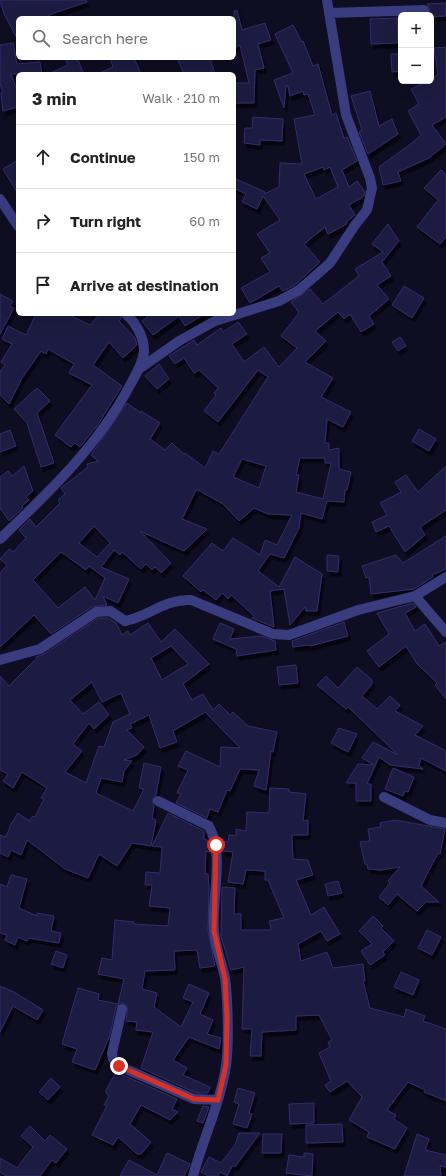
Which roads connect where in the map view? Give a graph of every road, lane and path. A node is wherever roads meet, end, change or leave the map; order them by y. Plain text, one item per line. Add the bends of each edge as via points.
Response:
1 (327, 0) edge
2 (424, 10) dead end
3 (329, 13) junction
4 (0, 199) edge
5 (16, 223) edge
6 (236, 314) edge
7 (127, 316) edge
8 (231, 316) edge
9 (139, 369) junction
10 (0, 539) edge
11 (446, 577) edge
12 (415, 596) junction
13 (446, 632) edge
14 (0, 660) edge
15 (384, 797) dead end
16 (158, 801) dead end
17 (446, 823) edge
18 (122, 1008) dead end
19 (218, 1100) junction
20 (193, 1176) edge

1 - 3 street
2 - 3 street
3 - 6 street via 346,115 367,166 372,188 367,210 330,263 299,290 279,301
4 - 5 street
7 - 9 street via 142,336 144,352
8 - 9 street via 215,321 179,341
9 - 10 street via 115,414 77,462
11 - 12 street
12 - 13 street
12 - 14 street via 358,610 289,634 274,634 191,600 179,600 162,605 125,621 110,611 96,612 40,649
15 - 17 street via 430,820
16 - 19 street via 209,826 216,845 214,931 225,979 227,1018 226,1065
18 - 19 street via 112,1053 119,1066 194,1099
19 - 20 street

